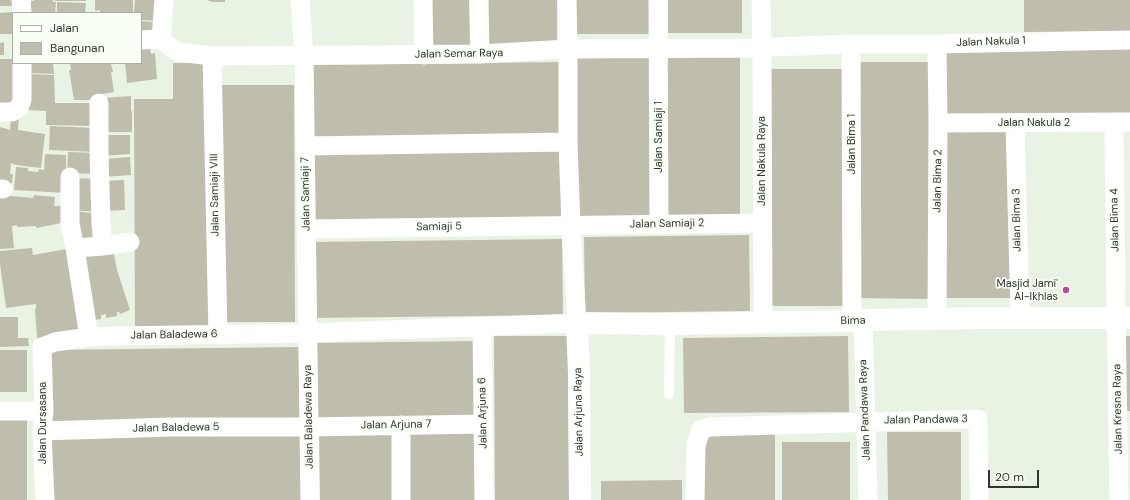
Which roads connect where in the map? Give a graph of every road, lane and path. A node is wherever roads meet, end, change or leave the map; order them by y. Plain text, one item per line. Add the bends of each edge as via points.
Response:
1 (21, 0) edge
2 (164, 0) edge
3 (300, 0) edge
4 (423, 0) edge
5 (479, 0) edge
6 (567, 0) edge
7 (658, 0) edge
8 (761, 0) edge
9 (22, 12) edge
10 (161, 39) junction
11 (142, 40) edge
12 (1130, 40) edge
13 (852, 44) junction
14 (937, 44) junction
15 (768, 47) junction
16 (568, 49) junction
17 (659, 49) junction
18 (480, 54) junction
19 (304, 55) junction
20 (424, 55) junction
21 (212, 56) junction
22 (22, 64) edge
23 (99, 103) dead end
24 (0, 112) edge
25 (1122, 122) edge
26 (938, 123) junction
27 (1015, 123) junction
28 (568, 142) junction
29 (306, 146) junction
30 (70, 177) dead end
31 (762, 223) junction
32 (659, 224) junction
33 (571, 226) junction
34 (307, 229) junction
35 (1122, 229) edge
36 (130, 242) dead end
37 (103, 246) junction
38 (75, 248) junction
39 (1020, 318) junction
40 (1123, 318) edge
41 (938, 319) junction
42 (858, 321) junction
43 (763, 322) junction
44 (577, 323) junction
45 (670, 324) junction
46 (482, 327) junction
47 (308, 333) junction
48 (218, 335) junction
49 (89, 337) junction
50 (42, 347) joint
51 (669, 394) dead end
52 (0, 411) edge
53 (44, 411) junction
54 (1124, 421) edge
55 (866, 422) junction
56 (483, 424) junction
57 (401, 425) junction
58 (309, 427) junction
59 (42, 431) junction
60 (45, 500) edge
61 (310, 500) edge
62 (401, 500) edge
63 (484, 500) edge
64 (580, 500) edge
65 (695, 500) edge
66 (868, 500) edge
67 (979, 500) edge
68 (1119, 500) edge

1 - 9 street
2 - 10 street
3 - 19 street, Jalan Samiaji 7
4 - 20 street
5 - 18 street
6 - 16 street
7 - 17 street, Jalan Samiaji 1
8 - 15 street, Jalan Nakula Raya
10 - 11 street
10 - 21 street, Jalan Semar Raya via 178,52
12 - 14 street, Jalan Nakula 1
13 - 14 street, Jalan Nakula 1
13 - 15 street
13 - 42 street, Jalan Bima 1
14 - 26 street, Jalan Bima 2
15 - 17 street, Jalan Semar Raya
15 - 31 street, Jalan Nakula Raya
16 - 17 street, Jalan Semar Raya
16 - 18 street, Jalan Semar Raya
16 - 28 street
17 - 32 street, Jalan Samiaji 1
18 - 20 street, Jalan Semar Raya
19 - 20 street, Jalan Semar Raya
19 - 21 street, Jalan Semar Raya
19 - 29 street, Jalan Samiaji 7
21 - 48 street, Jalan Samiaji VIII
22 - 24 street via 22,100 19,108 12,112
23 - 37 street
25 - 27 street, Jalan Nakula 2
25 - 35 street, Jalan Bima 4
26 - 27 street, Jalan Nakula 2
26 - 41 street, Jalan Bima 2
27 - 39 street, Jalan Bima 3
28 - 29 street
28 - 33 street
29 - 34 street, Jalan Samiaji 7
30 - 38 street via 70,224
31 - 32 street, Jalan Samiaji 2
31 - 43 street, Jalan Nakula Raya
32 - 33 street, Jalan Samiaji 2
33 - 34 street, Samiaji 5
33 - 44 street
34 - 47 street, Jalan Samiaji 7
35 - 40 street, Jalan Bima 4
36 - 37 street
37 - 38 street
38 - 49 street
39 - 40 street, Bima
39 - 41 street, Bima
40 - 54 street, Jalan Kresna Raya
41 - 42 street, Bima
42 - 43 street, Bima
42 - 55 street, Jalan Pandawa Raya
43 - 45 street, Bima
44 - 45 street, Bima
44 - 46 street, Jalan Baladewa 6
44 - 64 street, Jalan Arjuna Raya
45 - 51 lane
46 - 47 street, Jalan Baladewa 6
46 - 56 street, Jalan Arjuna 6
47 - 48 street, Jalan Baladewa 6
47 - 58 street, Jalan Baladewa Raya
48 - 49 street, Jalan Baladewa 6
49 - 50 street, Jalan Baladewa 6 via 55,342
50 - 53 street, Jalan Dursasana
52 - 53 street
53 - 59 street, Jalan Dursasana
54 - 68 street, Jalan Kresna Raya
55 - 65 street via 710,427 701,430 696,445
55 - 66 street, Jalan Pandawa Raya
55 - 67 street, Jalan Pandawa 3 via 978,419
56 - 57 street, Jalan Arjuna 7
56 - 63 street, Jalan Arjuna 6
57 - 58 street, Jalan Arjuna 7
57 - 62 street
58 - 59 street, Jalan Baladewa 5 via 172,427
58 - 61 street, Jalan Baladewa Raya
59 - 60 street, Jalan Dursasana

